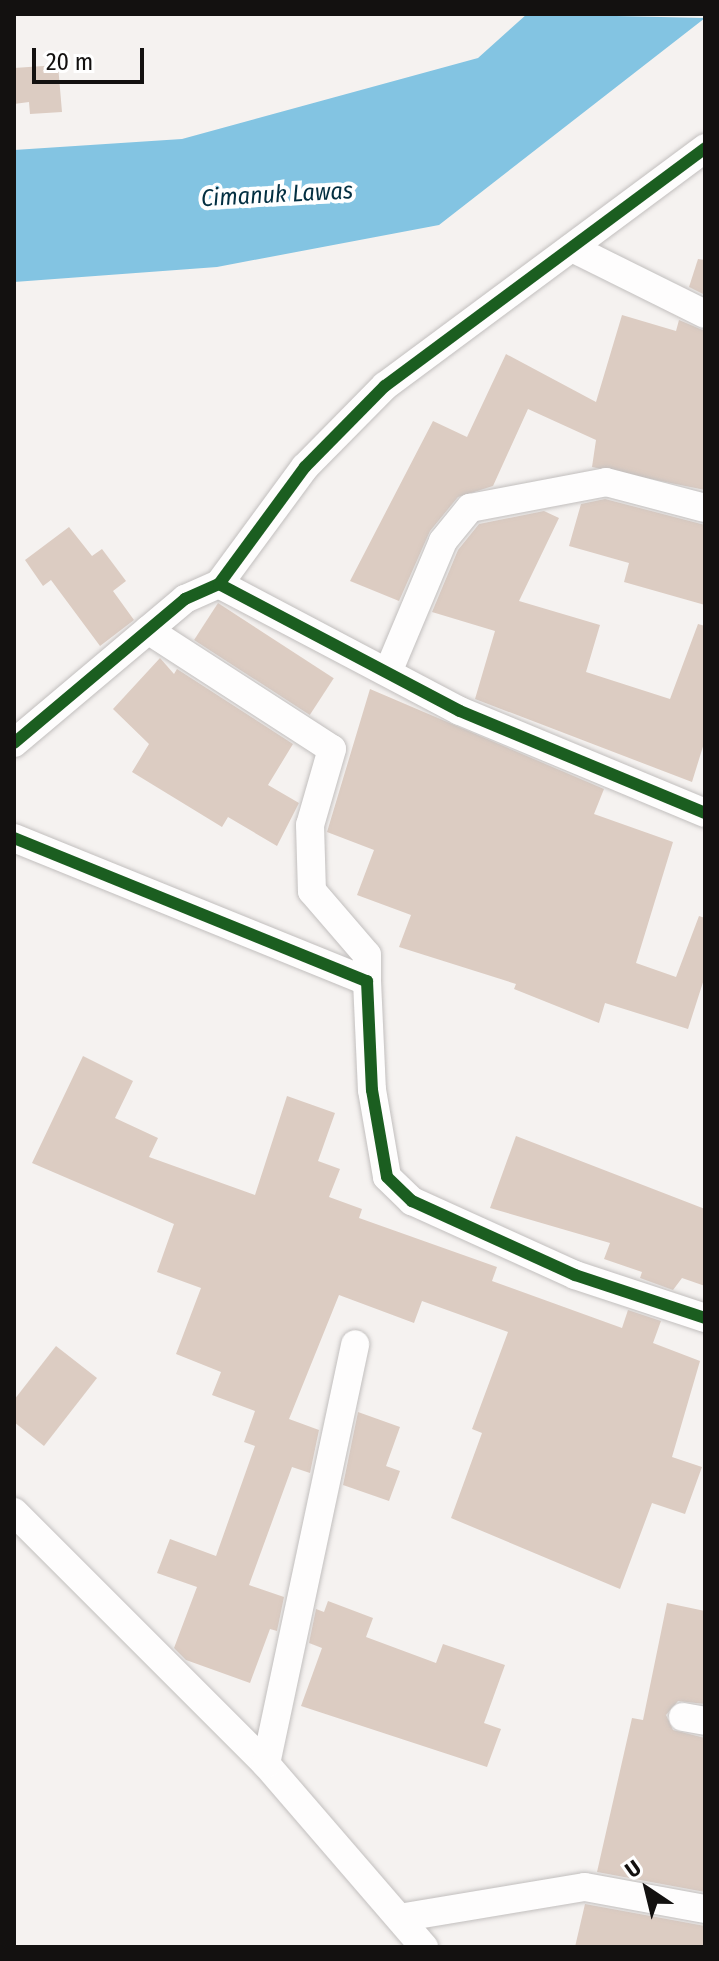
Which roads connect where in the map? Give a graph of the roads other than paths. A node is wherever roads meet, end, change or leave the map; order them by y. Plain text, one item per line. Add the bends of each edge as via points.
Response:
1 (705, 148) edge
2 (572, 248) junction
3 (705, 314) edge
4 (705, 508) edge
5 (219, 584) junction
6 (148, 630) junction
7 (388, 672) junction
8 (14, 743) edge
9 (705, 813) edge
10 (14, 838) edge
11 (367, 981) junction
12 (705, 1318) edge
13 (355, 1344) dead end
14 (14, 1512) edge
15 (266, 1764) junction
16 (705, 1909) edge
17 (405, 1917) junction
18 (424, 1947) edge

1 - 2 street
2 - 3 street
2 - 5 street via 385,386 305,467
4 - 7 street via 606,482 470,508 443,541
5 - 6 street
5 - 7 street
6 - 8 street
6 - 11 street via 332,749 310,825 312,891 367,955
7 - 9 street via 460,711
10 - 11 street
11 - 12 street via 372,1090 387,1177 403,1193 575,1275
13 - 15 street
14 - 15 street
15 - 17 street
16 - 17 street via 585,1887
17 - 18 street

